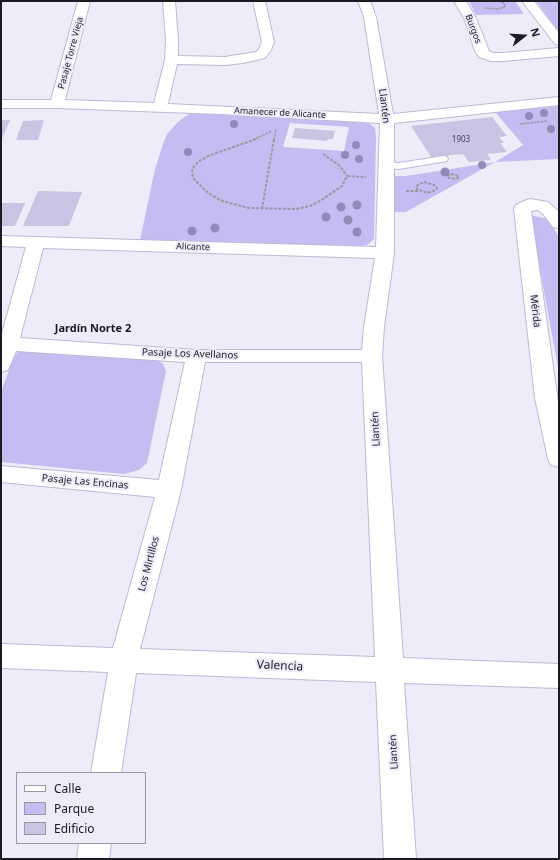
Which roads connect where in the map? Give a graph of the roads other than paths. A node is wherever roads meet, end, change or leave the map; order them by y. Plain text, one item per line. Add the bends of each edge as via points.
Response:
1 (84, 1) edge
2 (169, 1) edge
3 (259, 1) edge
4 (364, 1) edge
5 (460, 1) edge
6 (528, 1) edge
7 (559, 41) edge
8 (559, 52) edge
9 (172, 60) junction
10 (559, 101) edge
11 (1, 104) edge
12 (57, 104) junction
13 (160, 108) junction
14 (387, 119) junction
15 (444, 159) dead end
16 (387, 172) junction
17 (559, 223) edge
18 (1, 242) edge
19 (36, 242) junction
20 (385, 253) junction
21 (9, 344) junction
22 (196, 356) junction
23 (372, 356) junction
24 (1, 365) edge
25 (559, 459) edge
26 (1, 474) edge
27 (169, 490) junction
28 (1, 656) edge
29 (124, 659) junction
30 (389, 670) junction
31 (559, 676) edge
32 (106, 772) edge
33 (95, 844) edge
34 (93, 859) edge
35 (400, 859) edge

1 - 12 street, Pasaje Torre Vieja
2 - 9 street
3 - 9 street via 268,42 261,60
4 - 14 street, Llantén via 370,17
5 - 8 street, Burgos via 470,18 484,54 503,57
6 - 7 street
9 - 13 street
10 - 14 street, Amanecer de Alicante
11 - 12 street, Amanecer de Alicante
12 - 13 street, Amanecer de Alicante
13 - 14 street, Amanecer de Alicante
14 - 16 street, Llantén
15 - 16 lane via 399,166
16 - 20 street, Llantén
17 - 25 street, Mérida via 542,205 530,204 522,209 546,398
18 - 19 street, Alicante
19 - 20 street, Alicante
19 - 21 street
20 - 23 street, Llantén
21 - 22 street, Pasaje Los Avellanos
21 - 24 street
22 - 23 street, Pasaje Los Avellanos
22 - 27 street, Los Mirtillos
23 - 30 street, Llantén
26 - 27 street, Pasaje Las Encinas
27 - 29 street, Los Mirtillos
28 - 29 street, Valencia
29 - 30 street, Valencia
29 - 32 street, Los Mirtillos
30 - 31 street, Valencia
30 - 35 street, Llantén
33 - 34 street

